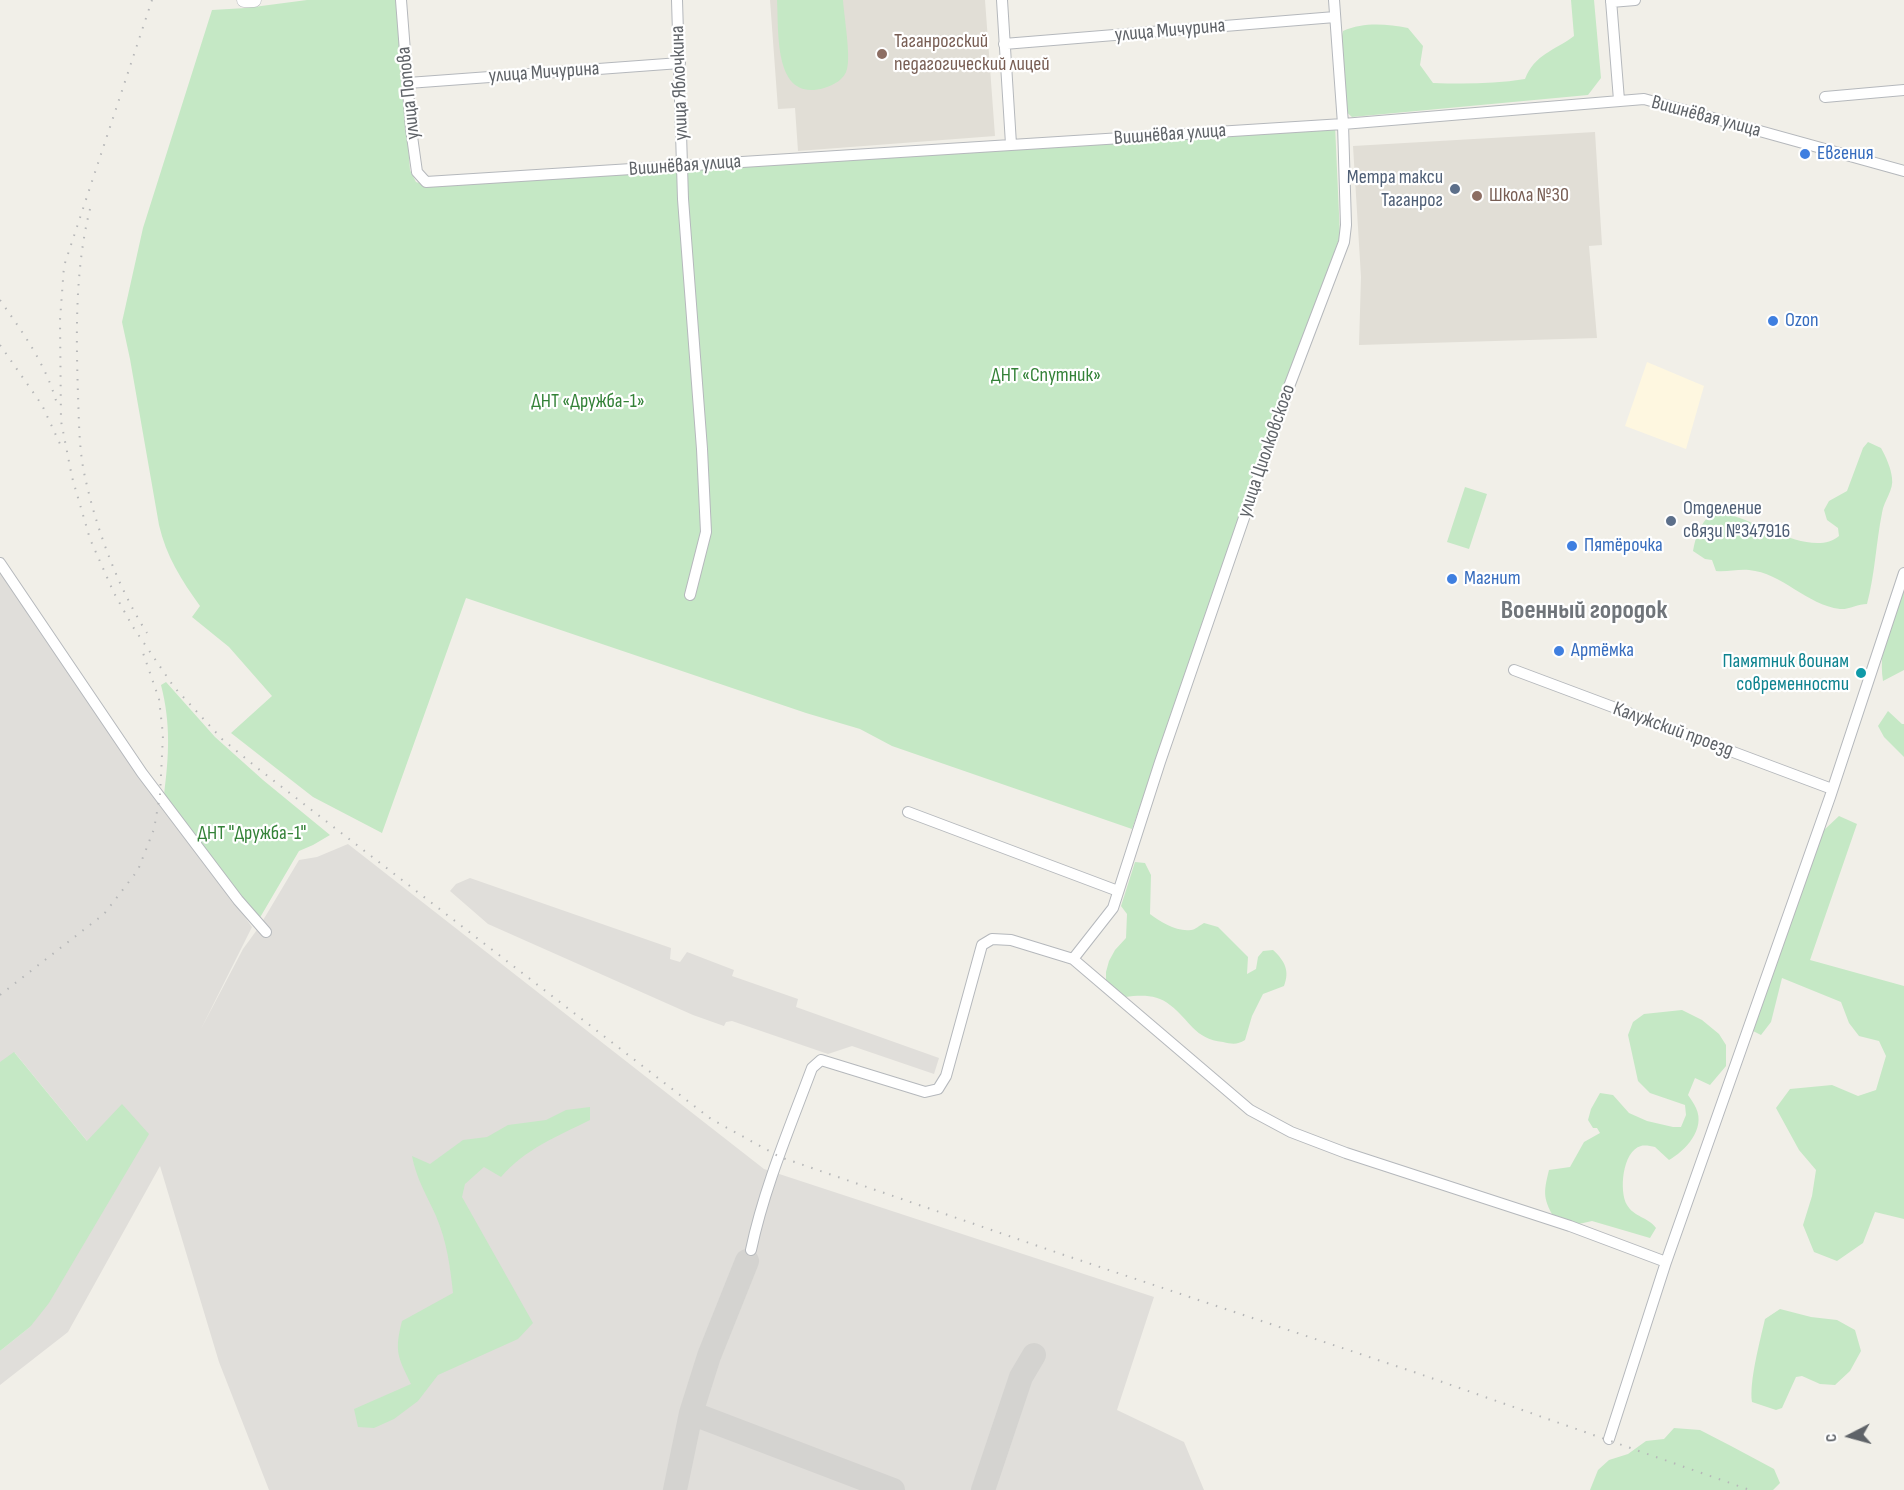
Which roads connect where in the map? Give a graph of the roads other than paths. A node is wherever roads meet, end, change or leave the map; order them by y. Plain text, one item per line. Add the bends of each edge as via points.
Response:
1 (244, 0) edge
2 (254, 0) edge
3 (400, 0) edge
4 (677, 0) edge
5 (1002, 0) edge
6 (1334, 0) edge
7 (1635, 0) edge
8 (1611, 1) edge
9 (1335, 17) junction
10 (1004, 44) junction
11 (680, 63) junction
12 (408, 83) junction
13 (1904, 90) edge
14 (1825, 97) dead end
15 (1619, 100) junction
16 (1343, 124) junction
17 (1011, 144) junction
18 (682, 166) junction
19 (1904, 171) edge
20 (426, 182) joint
21 (0, 564) edge
22 (1904, 573) edge
23 (690, 595) dead end
24 (1515, 670) dead end
25 (1832, 789) junction
26 (908, 812) dead end
27 (1119, 891) junction
28 (266, 932) dead end
29 (1073, 959) junction
30 (751, 1250) dead end
31 (1666, 1262) junction
32 (1609, 1439) dead end

1 - 2 street
3 - 12 street, улица Попова
4 - 11 street, улица Яблочкина
5 - 10 street
6 - 9 street, улица Циолковского
7 - 8 street
8 - 15 street
9 - 10 street, улица Мичурина
9 - 16 street, улица Циолковского
10 - 17 street
11 - 12 street, улица Мичурина
11 - 18 street, улица Яблочкина
12 - 20 street, улица Попова via 417,172
13 - 14 street
15 - 16 street, Вишнёвая улица
15 - 19 street, Вишнёвая улица via 1644,99
16 - 17 street, Вишнёвая улица
16 - 27 street, улица Циолковского via 1344,242 1283,406
17 - 18 street, Вишнёвая улица
18 - 20 street, Вишнёвая улица
18 - 23 street, улица Яблочкина via 706,532
21 - 28 street via 142,773
22 - 25 street
24 - 25 street, Калужский проезд
25 - 31 street
26 - 27 street
27 - 29 street, улица Циолковского via 1113,908
29 - 30 street via 1011,940 992,939 982,945 946,1076 938,1089 925,1092 821,1060 812,1068
29 - 31 street via 1250,1110 1291,1132
31 - 32 street

